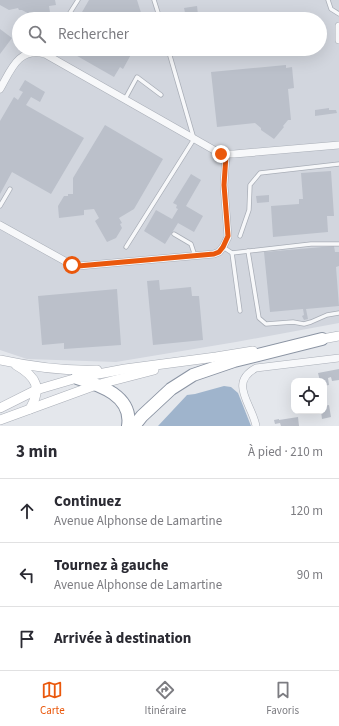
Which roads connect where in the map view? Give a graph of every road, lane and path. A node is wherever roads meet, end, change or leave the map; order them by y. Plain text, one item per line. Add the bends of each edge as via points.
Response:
1 (78, 0) edge
2 (154, 0) edge
3 (328, 0) edge
4 (70, 12) edge
5 (158, 12) edge
6 (339, 14) edge
7 (339, 26) edge
8 (339, 40) edge
9 (23, 56) edge
10 (54, 56) edge
11 (170, 56) edge
12 (0, 89) edge
13 (161, 95) dead end
14 (125, 100) junction
15 (194, 140) junction
16 (339, 145) edge
17 (226, 155) junction
18 (339, 164) edge
19 (10, 189) dead end
20 (0, 206) edge
21 (0, 225) edge
22 (174, 234) dead end
23 (240, 236) dead end
24 (339, 244) edge
25 (126, 247) dead end
26 (223, 247) junction
27 (248, 251) junction
28 (232, 253) junction
29 (195, 256) junction
30 (240, 311) dead end
31 (339, 313) edge
32 (339, 336) edge
33 (322, 339) junction
34 (216, 357) junction
35 (339, 358) edge
36 (0, 360) edge
37 (12, 362) junction
38 (125, 369) junction
39 (77, 378) junction
40 (96, 385) junction
41 (36, 390) junction
42 (0, 408) edge
43 (30, 409) junction
44 (0, 420) edge
45 (128, 426) edge
46 (134, 426) edge
47 (256, 426) edge

1 - 4 lane
2 - 5 lane
3 - 6 lane via 331,9
7 - 8 street
9 - 12 street via 16,62
10 - 14 street
11 - 15 lane
13 - 14 lane via 137,77
14 - 15 street
15 - 17 street
15 - 25 lane
16 - 17 street
17 - 26 street via 224,185 228,236
18 - 23 lane via 260,174 250,185 249,210
19 - 20 lane
21 - 29 street via 78,266
22 - 29 lane via 191,244
24 - 27 lane via 311,244
26 - 28 lane
26 - 29 street via 214,254
27 - 28 lane
27 - 31 lane via 259,318 266,324 304,324
28 - 30 lane
32 - 33 main road
33 - 34 main road
33 - 46 highway via 234,360 193,375 171,389
34 - 38 main road
34 - 40 main road
35 - 47 street via 256,368 249,372 243,379 242,387
36 - 37 main road
37 - 38 main road via 64,370
37 - 41 main road via 30,375
38 - 39 main road
39 - 40 highway
39 - 41 main road
40 - 43 main road
40 - 45 highway via 116,394 128,416
41 - 42 main road
41 - 43 main road via 36,399
43 - 44 main road

